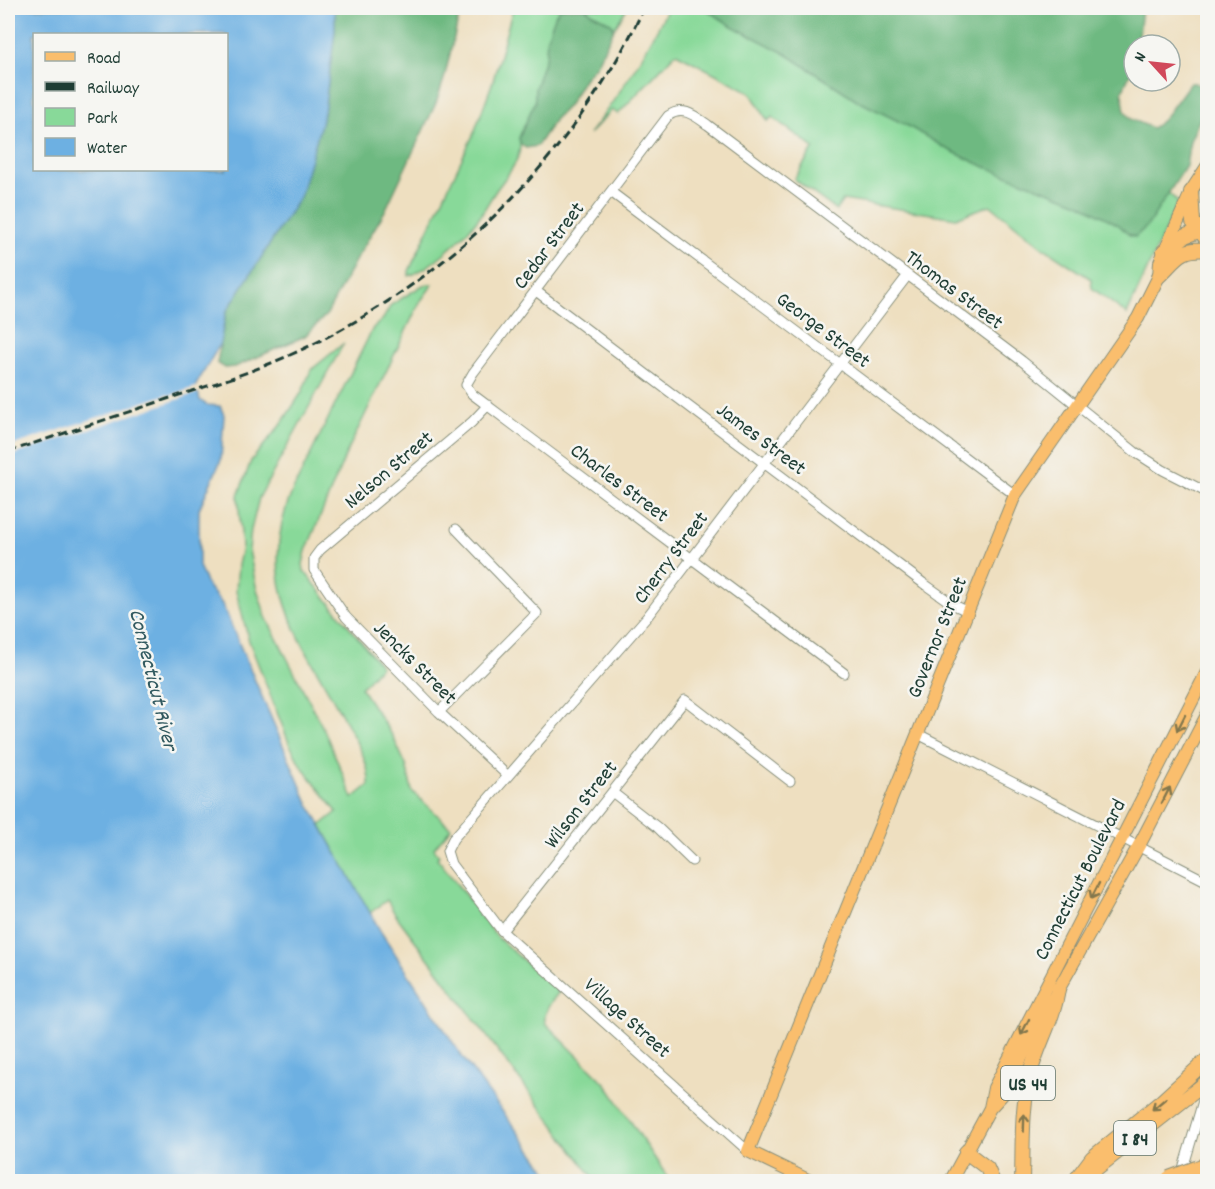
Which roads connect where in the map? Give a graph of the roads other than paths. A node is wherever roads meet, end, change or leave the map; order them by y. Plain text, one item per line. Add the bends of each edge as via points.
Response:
1 (683, 110) joint
2 (1208, 165) edge
3 (1208, 174) edge
4 (611, 192) junction
5 (1191, 192) junction
6 (1208, 192) edge
7 (1203, 230) edge
8 (1208, 242) edge
9 (1208, 250) edge
10 (1164, 251) junction
11 (908, 275) junction
12 (1159, 276) junction
13 (536, 291) junction
14 (839, 363) junction
15 (488, 405) junction
16 (1077, 405) junction
17 (764, 463) junction
18 (1208, 493) edge
19 (1015, 495) junction
20 (456, 530) dead end
21 (692, 558) junction
22 (313, 562) joint
23 (967, 611) junction
24 (1208, 670) edge
25 (844, 673) dead end
26 (440, 712) junction
27 (1208, 713) edge
28 (918, 734) junction
29 (507, 776) junction
30 (790, 780) dead end
31 (612, 792) junction
32 (1122, 838) junction
33 (1138, 847) junction
34 (447, 851) joint
35 (692, 861) dead end
36 (1208, 882) edge
37 (502, 931) junction
38 (1059, 989) junction
39 (1205, 1062) edge
40 (1208, 1083) edge
41 (990, 1108) junction
42 (748, 1151) junction
43 (966, 1152) junction
44 (1202, 1166) edge
45 (1170, 1180) edge
46 (812, 1182) edge
47 (950, 1182) edge
48 (993, 1182) edge
49 (1022, 1182) edge
50 (1074, 1182) edge
51 (1079, 1182) edge

1 - 4 street, Cedar Street via 668,116
1 - 11 street, Thomas Street
2 - 5 main road, Governor Street
3 - 6 highway
4 - 13 street, Cedar Street
4 - 14 street, George Street
5 - 7 highway via 1191,216
5 - 10 main road, Governor Street
7 - 8 highway
7 - 10 highway via 1183,237
9 - 12 highway via 1183,252
10 - 12 main road, Governor Street
11 - 14 street, Cherry Street
11 - 16 street, Thomas Street
12 - 16 main road, Governor Street via 1134,324
13 - 15 street, Cedar Street via 466,385
13 - 17 street, James Street
14 - 17 street, Cherry Street
14 - 19 street, George Street
15 - 21 street, Charles Street
15 - 22 street, Nelson Street via 320,550
16 - 18 street, Thomas Street via 1149,462
16 - 19 main road, Governor Street
17 - 21 street, Cherry Street
17 - 23 street, James Street
19 - 23 main road, Governor Street
20 - 26 street via 537,614
21 - 25 street, Charles Street
21 - 29 street, Cherry Street via 647,617
22 - 26 street, Jencks Street via 316,574 346,617
23 - 28 main road, Governor Street
24 -> 32 main road, Connecticut Boulevard / US 44
26 - 29 street, Jencks Street
33 -> 27 main road, Connecticut Boulevard / US 44
28 - 32 street
28 - 42 main road, Governor Street
29 - 34 street, Cherry Street
30 - 31 street, Wilson Street via 686,700
31 - 35 street
31 - 37 street, Wilson Street
32 - 33 street
32 -> 41 main road, Connecticut Boulevard / US 44 via 994,1089
33 - 36 street
33 - 38 main road, Connecticut Boulevard / US 44
34 - 37 street, Village Street via 451,864
37 - 42 street, Village Street
38 - 41 main road, Connecticut Boulevard via 1002,1095
49 -> 38 highway, US 44 via 1028,1083
39 -> 50 highway via 1090,1159
40 - 45 street
40 - 51 highway, I 84
41 - 43 main road, Connecticut Boulevard / US 44
42 - 46 main road, Village Street
43 - 47 main road
43 - 48 highway via 987,1168
44 - 45 highway, I 84, bridge

